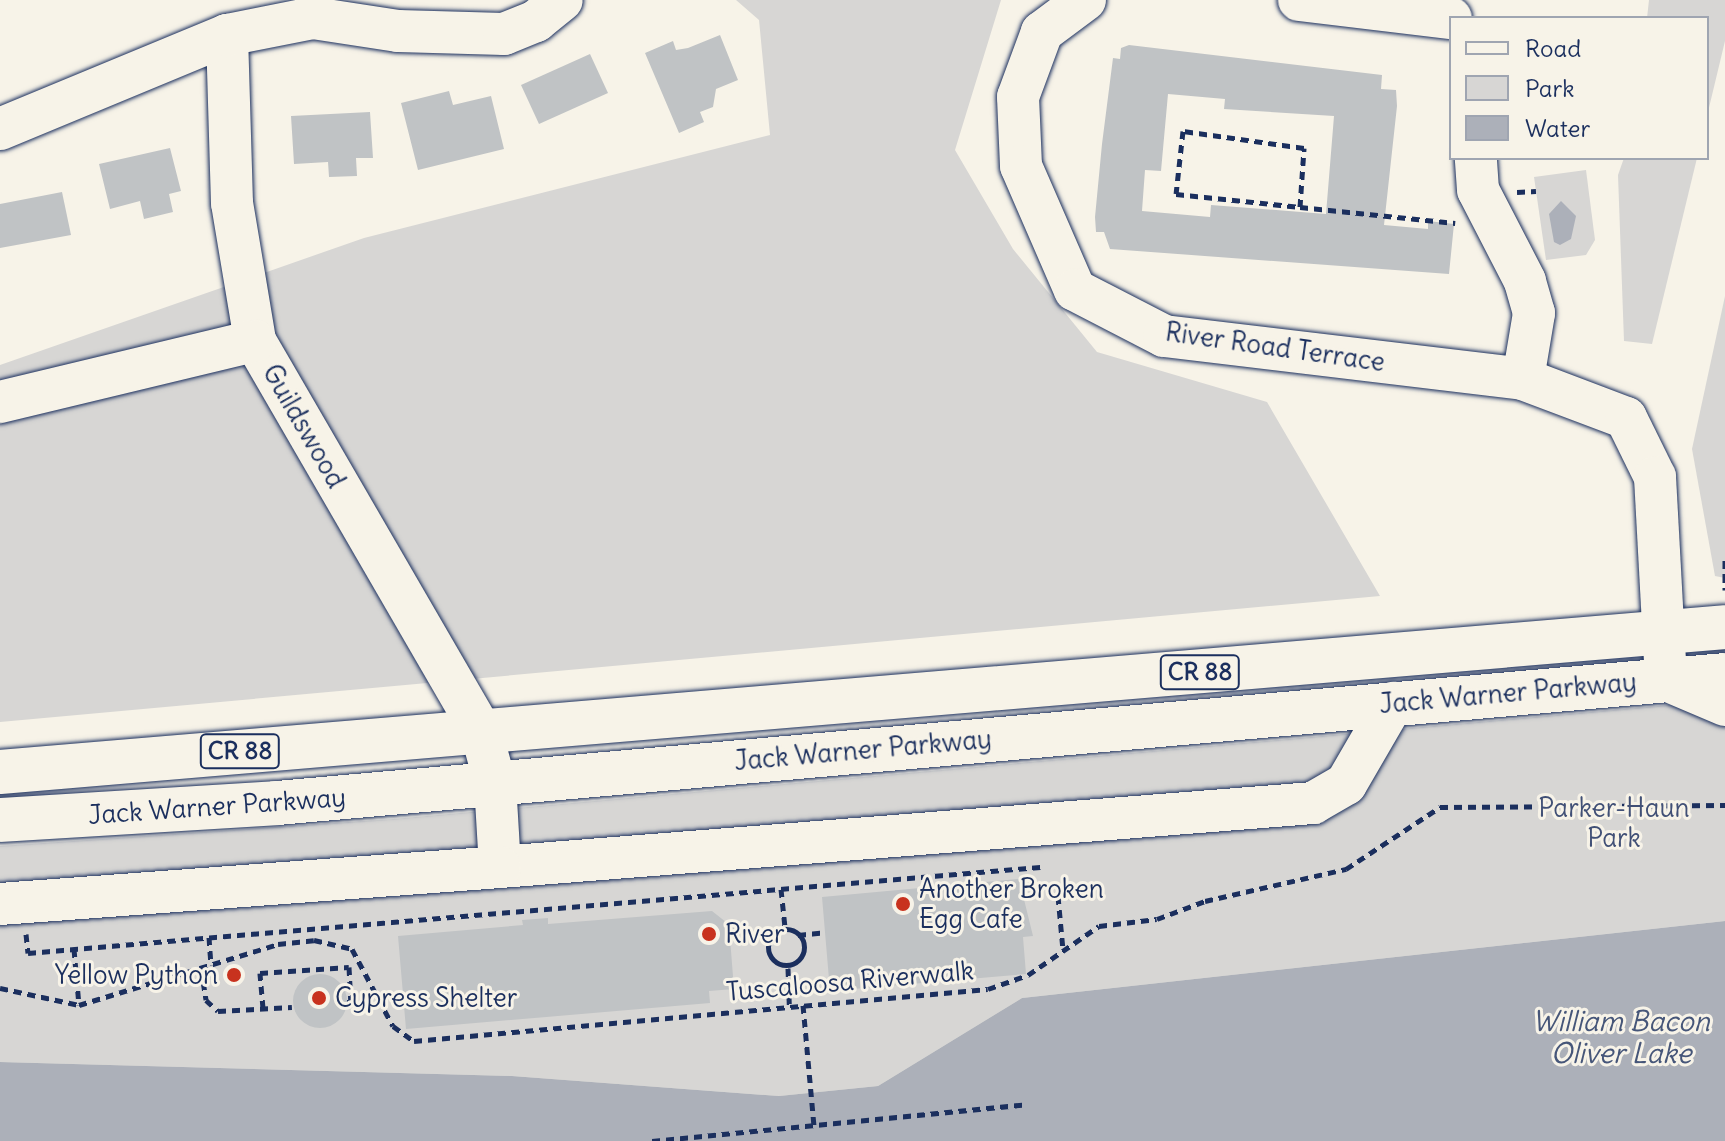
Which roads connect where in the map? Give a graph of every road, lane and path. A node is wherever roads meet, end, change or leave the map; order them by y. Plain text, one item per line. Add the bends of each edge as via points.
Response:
1 (562, 0) edge
2 (1085, 0) edge
3 (1299, 0) edge
4 (1449, 18) edge
5 (227, 35) junction
6 (0, 129) edge
7 (1476, 160) edge
8 (1300, 207) junction
9 (1496, 226) junction
10 (255, 341) junction
11 (1523, 379) junction
12 (0, 402) edge
13 (1723, 561) edge
14 (1725, 590) edge
15 (1725, 627) edge
16 (1666, 632) junction
17 (1725, 675) edge
18 (1666, 680) junction
19 (1393, 703) junction
20 (1725, 705) edge
21 (1324, 709) junction
22 (481, 731) junction
23 (1355, 759) junction
24 (0, 772) edge
25 (495, 783) junction
26 (1725, 805) edge
27 (0, 820) edge
28 (500, 867) junction
29 (1040, 867) dead end
30 (781, 889) junction
31 (1058, 896) dead end
32 (10, 914) edge
33 (785, 926) junction
34 (296, 930) junction
35 (825, 932) dead end
36 (798, 935) junction
37 (209, 937) junction
38 (297, 941) junction
39 (74, 949) junction
40 (1063, 950) junction
41 (211, 965) junction
42 (201, 968) junction
43 (788, 968) junction
44 (0, 988) edge
45 (379, 1001) junction
46 (79, 1005) junction
47 (803, 1005) junction
48 (789, 1006) junction
49 (292, 1007) dead end
50 (263, 1008) junction
51 (1022, 1105) dead end
52 (814, 1125) junction
53 (652, 1141) edge

1 - 5 street via 536,21 504,34 411,32 313,18
2 - 11 street, River Road Terrace via 1042,32 1018,97 1021,166 1075,290 1164,336
3 - 4 street
5 - 6 street
5 - 10 street, Guildswood via 232,203
7 - 9 street via 1478,190
8 - 8 path via 1176,194 1183,131 1304,148
8 - 9 path
9 - 11 street via 1534,313
10 - 12 street
10 - 22 street, Guildswood
11 - 16 street, River Road Terrace via 1626,418 1655,477
13 - 14 path
15 - 16 main road, Jack Warner Parkway / CR 88
16 - 18 street, River Road Terrace
16 - 22 main road, Jack Warner Parkway / CR 88
17 - 18 main road, Jack Warner Parkway
18 - 19 main road, Jack Warner Parkway
18 - 20 street
19 - 21 main road, Jack Warner Parkway
19 - 23 street
21 - 23 street
21 - 25 main road, Jack Warner Parkway
22 - 24 main road, Jack Warner Parkway / CR 88
22 - 25 street, Guildswood
23 - 28 street via 1346,784 1313,803
25 - 27 main road, Jack Warner Parkway
25 - 28 street, Guildswood
26 - 40 path, Tuscaloosa Riverwalk via 1440,807 1346,869 1205,901 1157,919 1099,926
28 - 32 street
29 - 30 path
30 - 33 path
30 - 34 path
31 - 40 path
32 - 39 path via 28,953
33 - 36 path
33 - 43 path via 772,935 770,947 776,964
34 - 37 path
34 - 38 path
35 - 36 path
36 - 43 path via 802,955
37 - 39 path
37 - 41 path
38 - 41 path, Tuscaloosa Riverwalk
38 - 45 path, Tuscaloosa Riverwalk via 352,949
39 - 46 path
40 - 47 path, Tuscaloosa Riverwalk via 1003,986
41 - 42 path, Tuscaloosa Riverwalk
42 - 46 path, Tuscaloosa Riverwalk
42 - 50 path via 206,1000 218,1011
43 - 48 path
44 - 46 path, Tuscaloosa Riverwalk
45 - 48 path, Tuscaloosa Riverwalk via 393,1026 414,1041
45 - 50 path via 349,1002 349,967 260,973
47 - 48 path, Tuscaloosa Riverwalk
47 - 52 path
49 - 50 path
51 - 52 path
52 - 53 path

